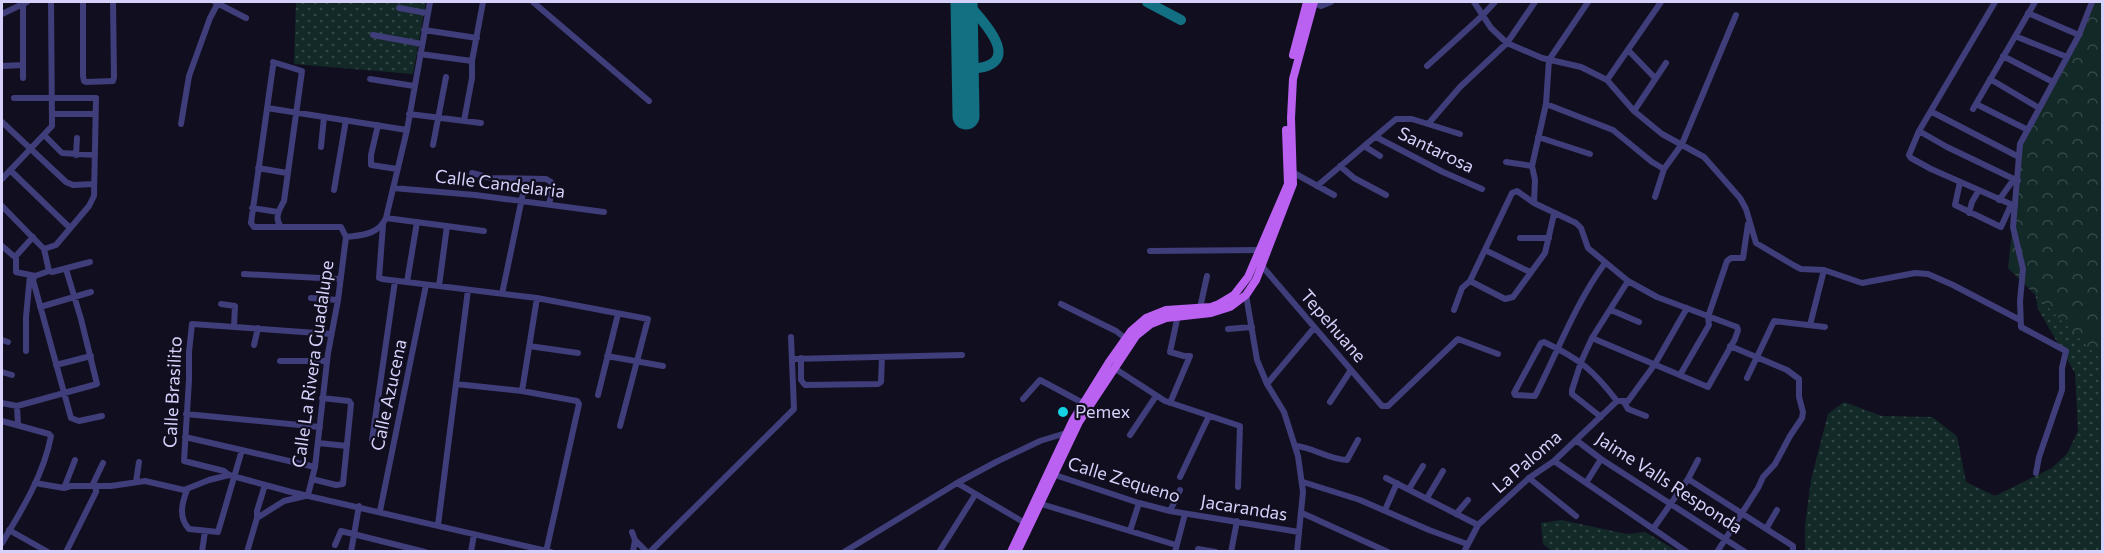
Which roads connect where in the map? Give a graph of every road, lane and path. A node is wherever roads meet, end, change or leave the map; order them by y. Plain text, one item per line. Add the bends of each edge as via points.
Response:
1 (51, 2) edge
2 (82, 2) edge
3 (113, 2) edge
4 (430, 2) edge
5 (483, 2) edge
6 (533, 2) edge
7 (1307, 2) edge
8 (1313, 2) edge
9 (1331, 2) edge
10 (1474, 2) edge
11 (1495, 2) edge
12 (1535, 2) edge
13 (1588, 2) edge
14 (1661, 2) edge
15 (1995, 2) edge
16 (2035, 2) edge
17 (2092, 2) edge
18 (25, 3) edge
19 (218, 3) edge
20 (399, 8) dead end
21 (428, 13) junction
22 (2028, 13) junction
23 (2, 14) edge
24 (1736, 15) dead end
25 (1482, 16) junction
26 (246, 18) dead end
27 (424, 30) junction
28 (373, 35) dead end
29 (2079, 35) junction
30 (2015, 36) junction
31 (477, 38) junction
32 (1507, 43) junction
33 (422, 44) junction
34 (1628, 50) junction
35 (420, 54) junction
36 (2003, 56) junction
37 (2067, 57) junction
38 (1549, 60) junction
39 (472, 61) junction
40 (1666, 63) dead end
41 (2, 66) edge
42 (23, 66) junction
43 (1427, 66) dead end
44 (446, 77) dead end
45 (23, 78) dead end
46 (1655, 78) junction
47 (370, 79) dead end
48 (1990, 79) junction
49 (1607, 80) junction
50 (2053, 82) junction
51 (414, 86) junction
52 (14, 98) dead end
53 (52, 98) junction
54 (649, 101) dead end
55 (1546, 104) junction
56 (267, 108) junction
57 (2039, 108) junction
58 (277, 109) junction
59 (1634, 111) junction
60 (295, 112) junction
61 (1932, 112) junction
62 (52, 114) junction
63 (94, 114) junction
64 (409, 114) junction
65 (324, 117) junction
66 (439, 118) junction
67 (265, 119) junction
68 (346, 120) junction
69 (464, 121) junction
70 (2, 122) edge
71 (481, 123) dead end
72 (1429, 123) junction
73 (181, 124) dead end
74 (378, 125) junction
75 (407, 130) junction
76 (2028, 130) junction
77 (1919, 131) junction
78 (1460, 134) dead end
79 (44, 135) junction
80 (1376, 137) junction
81 (1538, 137) junction
82 (77, 138) dead end
83 (1682, 144) junction
84 (433, 145) dead end
85 (1364, 146) junction
86 (321, 147) dead end
87 (30, 149) junction
88 (1590, 154) dead end
89 (76, 155) junction
90 (95, 155) junction
91 (1380, 156) dead end
92 (2019, 157) junction
93 (1506, 162) dead end
94 (1340, 166) junction
95 (1532, 166) junction
96 (258, 168) junction
97 (397, 169) junction
98 (1664, 169) junction
99 (10, 170) junction
100 (287, 173) junction
101 (1294, 173) junction
102 (472, 174) dead end
103 (2, 179) edge
104 (526, 179) junction
105 (2016, 180) junction
106 (1960, 182) junction
107 (94, 184) junction
108 (1317, 186) junction
109 (393, 188) junction
110 (1482, 189) dead end
111 (334, 190) dead end
112 (1979, 190) junction
113 (1334, 195) dead end
114 (1386, 195) dead end
115 (1655, 197) dead end
116 (1999, 200) junction
117 (522, 201) junction
118 (1534, 203) junction
119 (549, 205) junction
120 (2, 206) edge
121 (2013, 206) junction
122 (252, 208) junction
123 (278, 212) junction
124 (604, 212) dead end
125 (1969, 213) junction
126 (1554, 214) junction
127 (1749, 218) junction
128 (384, 222) junction
129 (417, 222) junction
130 (447, 226) junction
131 (281, 227) junction
132 (70, 228) junction
133 (484, 231) dead end
134 (33, 237) junction
135 (346, 237) junction
136 (1520, 238) dead end
137 (1549, 238) junction
138 (2, 246) edge
139 (44, 249) junction
140 (1261, 250) junction
141 (1485, 250) junction
142 (1150, 251) dead end
143 (16, 258) junction
144 (90, 262) dead end
145 (1605, 263) junction
146 (1262, 266) junction
147 (66, 269) junction
148 (1824, 270) junction
149 (50, 272) junction
150 (1530, 272) junction
151 (244, 274) dead end
152 (32, 276) junction
153 (1207, 276) dead end
154 (339, 279) junction
155 (394, 281) junction
156 (1470, 281) junction
157 (1628, 281) junction
158 (406, 282) junction
159 (426, 285) junction
160 (439, 286) junction
161 (468, 290) junction
162 (91, 292) dead end
163 (502, 294) junction
164 (1246, 295) junction
165 (74, 296) junction
166 (311, 298) dead end
167 (537, 298) junction
168 (1236, 298) junction
169 (338, 300) junction
170 (221, 304) dead end
171 (1061, 304) dead end
172 (40, 307) junction
173 (1200, 308) junction
174 (1687, 308) junction
175 (1454, 310) dead end
176 (1611, 310) junction
177 (618, 314) junction
178 (1178, 315) junction
179 (1708, 317) junction
180 (2020, 320) junction
181 (1639, 322) dead end
182 (1810, 325) junction
183 (234, 327) junction
184 (1252, 327) junction
185 (1825, 327) dead end
186 (258, 328) junction
187 (1314, 328) junction
188 (1228, 329) dead end
189 (331, 334) junction
190 (791, 337) dead end
191 (1125, 338) junction
192 (1593, 338) junction
193 (254, 345) dead end
194 (529, 346) junction
195 (1730, 346) junction
196 (1559, 349) junction
197 (26, 351) dead end
198 (578, 353) dead end
199 (1498, 354) dead end
200 (962, 355) dead end
201 (91, 356) junction
202 (607, 356) junction
203 (882, 357) junction
204 (1759, 357) junction
205 (792, 358) junction
206 (801, 358) junction
207 (280, 361) dead end
208 (327, 361) junction
209 (637, 362) junction
210 (1581, 362) junction
211 (1655, 364) junction
212 (56, 365) junction
213 (663, 366) dead end
214 (1114, 369) junction
215 (1351, 370) junction
216 (2, 372) edge
217 (12, 375) dead end
218 (1680, 375) junction
219 (1748, 378) dead end
220 (1267, 384) junction
221 (456, 386) junction
222 (522, 391) junction
223 (63, 393) junction
224 (598, 395) dead end
225 (1156, 396) junction
226 (322, 398) junction
227 (1023, 399) dead end
228 (1330, 402) dead end
229 (1620, 402) junction
230 (2, 403) edge
231 (1083, 403) junction
232 (1170, 403) junction
233 (17, 406) junction
234 (186, 414) junction
235 (102, 416) dead end
236 (1209, 416) junction
237 (1646, 416) dead end
238 (1602, 417) junction
239 (2, 421) edge
240 (18, 425) junction
241 (620, 426) dead end
242 (320, 427) junction
243 (1066, 433) junction
244 (1130, 435) dead end
245 (185, 437) junction
246 (372, 440) dead end
247 (1358, 440) dead end
248 (1576, 440) junction
249 (318, 443) junction
250 (346, 446) junction
251 (1295, 446) junction
252 (242, 450) junction
253 (1601, 459) junction
254 (75, 460) dead end
255 (1698, 460) dead end
256 (1554, 461) junction
257 (139, 462) dead end
258 (103, 463) dead end
259 (1423, 465) dead end
260 (315, 466) junction
261 (1443, 471) dead end
262 (2036, 473) dead end
263 (1055, 475) junction
264 (232, 476) junction
265 (1180, 477) dead end
266 (1386, 478) dead end
267 (1529, 478) junction
268 (1688, 478) junction
269 (312, 479) junction
270 (136, 482) junction
271 (1303, 482) junction
272 (35, 483) junction
273 (957, 483) junction
274 (1397, 483) junction
275 (1586, 483) junction
276 (265, 485) junction
277 (94, 486) junction
278 (1238, 487) dead end
279 (64, 488) junction
280 (1409, 489) junction
281 (187, 490) junction
282 (1180, 490) dead end
283 (308, 495) junction
284 (975, 495) junction
285 (1427, 498) junction
286 (1468, 500) dead end
287 (1037, 503) junction
288 (1139, 503) junction
289 (1671, 504) junction
290 (359, 506) junction
291 (1384, 510) junction
292 (1777, 510) dead end
293 (380, 511) junction
294 (1170, 511) junction
295 (1453, 512) junction
296 (1302, 513) junction
297 (1742, 513) junction
298 (1185, 514) junction
299 (1576, 516) dead end
300 (258, 518) junction
301 (1237, 521) junction
302 (1024, 523) junction
303 (438, 525) junction
304 (1478, 525) junction
305 (1653, 529) junction
306 (1766, 529) junction
307 (9, 531) junction
308 (205, 531) junction
309 (1130, 531) junction
310 (632, 532) dead end
311 (1299, 532) junction
312 (354, 534) junction
313 (474, 534) junction
314 (1726, 539) junction
315 (635, 540) junction
316 (2, 542) edge
317 (1467, 544) junction
318 (334, 545) dead end
319 (1175, 548) edge
320 (1198, 549) dead end
321 (1794, 550) edge
322 (548, 551) edge
323 (48, 552) edge
324 (66, 552) edge
325 (202, 552) edge
326 (247, 552) edge
327 (351, 552) edge
328 (425, 552) edge
329 (471, 552) edge
330 (633, 552) edge
331 (649, 552) edge
332 (844, 552) edge
333 (939, 552) edge
334 (1011, 552) edge
335 (1017, 552) edge
336 (1216, 552) edge
337 (1231, 552) edge
338 (1297, 552) edge
339 (1388, 552) edge
340 (1464, 552) edge
341 (1687, 552) edge
342 (1718, 552) edge
343 (1745, 552) edge

1 - 53 street
2 - 3 street via 84,81 112,81
4 - 21 street
5 - 31 street
6 - 54 street
7 - 140 main road via 1288,79 1288,184
8 - 9 street via 1321,6
8 - 101 main road via 1293,79
10 - 25 street
11 - 25 street
12 - 32 street
13 - 38 street
14 - 34 street
15 - 61 street
16 - 22 street
17 - 29 street
18 - 23 street
18 - 42 street
19 - 26 street
19 - 73 street via 189,76
20 - 21 street
21 - 27 street
22 - 29 street
22 - 30 street
24 - 83 street
25 - 32 street
25 - 43 street
27 - 31 street
27 - 33 street
28 - 33 street
29 - 37 street
30 - 36 street
30 - 37 street
31 - 39 street
32 - 38 street
32 - 72 street
33 - 35 street
34 - 46 street
34 - 49 street
35 - 39 street
35 - 51 street
36 - 48 street
36 - 50 street
37 - 50 street
38 - 49 street via 1581,67
38 - 55 street
39 - 69 street
40 - 46 street
41 - 42 street
42 - 45 street
44 - 66 street
46 - 59 street
47 - 51 street
48 - 57 street
48 - 76 street via 1975,106
49 - 59 street
50 - 57 street
51 - 64 street
52 - 53 street
53 - 62 street
53 - 63 street via 96,98
55 - 81 street
55 - 98 street via 1613,130
56 - 58 street
56 - 60 street via 273,64 302,71
56 - 67 street
57 - 76 street
58 - 60 street
58 - 67 street via 268,110
59 - 83 street via 1662,134
60 - 65 street
60 - 100 street
61 - 77 street
61 - 92 street
62 - 63 street
62 - 79 street via 52,126
63 - 90 street
64 - 66 street
64 - 75 street
65 - 68 street
65 - 86 street
66 - 69 street
66 - 84 street
67 - 96 street
68 - 74 street
68 - 111 street
69 - 71 street
70 - 87 street
72 - 78 street
72 - 80 street via 1396,119
74 - 75 street
74 - 97 street via 371,165
75 - 97 street
76 - 92 street via 2020,144
77 - 105 street
77 - 106 street via 1910,157
79 - 87 street
79 - 89 street via 62,153
80 - 85 street
80 - 110 street, Santarosa
81 - 88 street
81 - 95 street
82 - 89 street
83 - 98 street
83 - 127 street via 1713,165 1740,198
85 - 91 street
85 - 94 street
87 - 99 street
87 - 107 street via 69,183
89 - 90 street
90 - 107 street
92 - 105 street
93 - 95 street
94 - 108 street
94 - 114 street
95 - 118 street
96 - 100 street
96 - 122 street
97 - 109 street
98 - 115 street
99 - 103 street
99 - 132 street
100 - 123 street via 284,201
101 - 108 street
101 - 146 main road
102 - 104 street
104 - 117 street
104 - 119 street via 551,182
105 - 116 street
105 - 121 street
106 - 112 street
106 - 125 street via 1955,205
107 - 132 street via 89,206
108 - 113 street
109 - 117 street, Calle Candelaria
109 - 128 street
112 - 116 street
112 - 125 street
116 - 121 street
117 - 119 street, Calle Candelaria
117 - 163 street
118 - 126 street
118 - 141 street via 1514,192
119 - 124 street, Calle Candelaria
120 - 134 street
121 - 125 street via 2001,227
121 - 180 street via 2013,234 2023,272
122 - 123 street
122 - 131 street via 254,226
123 - 131 street
126 - 137 street
126 - 145 street via 1576,223 1588,248
127 - 148 street via 1756,243 1801,269
127 - 179 street via 1743,258 1727,261
128 - 129 street
128 - 135 street via 374,232
128 - 155 street via 379,278
129 - 130 street
129 - 158 street
130 - 133 street
130 - 160 street
131 - 135 street via 341,227
132 - 139 street via 56,245
134 - 139 street
134 - 143 street
135 - 154 street, Calle La Rivera Guadalupe
136 - 137 street
137 - 150 street via 1545,253
138 - 143 street
139 - 149 street
140 - 142 street
140 - 168 main road
141 - 150 street
141 - 156 street
143 - 152 street via 16,272
144 - 147 street
145 - 157 street
145 - 196 street via 1570,320
146 - 164 main road
146 - 187 street, Tepehuane
147 - 149 street
147 - 165 street
148 - 180 street via 1862,283 1928,274
148 - 182 street
149 - 152 street
150 - 156 street via 1510,299
151 - 154 street
152 - 172 street
152 - 197 street
153 - 173 street
154 - 169 street, Calle La Rivera Guadalupe
155 - 158 street
155 - 246 street
156 - 175 street via 1462,288
157 - 174 street
157 - 176 street
158 - 159 street
159 - 160 street
159 - 293 street, Calle Azucena
160 - 161 street
161 - 163 street
161 - 221 street
162 - 165 street
163 - 167 street
164 - 168 main road
164 - 184 street
165 - 172 street
165 - 201 street
166 - 169 street
167 - 177 street
167 - 194 street
168 - 173 main road
168 - 178 main road via 1230,307 1211,313
169 - 189 street, Calle La Rivera Guadalupe
170 - 183 street via 235,306
171 - 191 street
172 - 212 street
173 - 191 main road via 1157,313 1136,325
174 - 179 street
174 - 211 street, La Paloma
176 - 181 street
176 - 192 street
177 - 202 street
177 - 209 street via 648,319
178 - 214 main road via 1158,320 1142,330
178 - 232 street via 1170,352 1190,356
179 - 195 street via 1737,327
179 - 218 street via 1709,325
180 - 262 street via 2021,327 2066,351 2062,390
182 - 185 street
182 - 204 street via 1774,321
183 - 186 street
183 - 234 street, Calle Brasilito via 192,324
184 - 188 street
184 - 220 street via 1257,360
186 - 189 street
186 - 193 street
187 - 215 street, Tepehuane
187 - 220 street
189 - 208 street, Calle La Rivera Guadalupe
190 - 205 street
191 - 231 main road
192 - 210 street
192 - 211 street
194 - 198 street
194 - 222 street
195 - 204 street
195 - 218 street via 1708,387
196 - 196 street via 1535,396 1515,395 1542,343
196 - 210 street
199 - 215 street, Tepehuane via 1458,339 1388,406 1382,406
200 - 203 street
201 - 212 street
201 - 223 street via 97,384
202 - 209 street
202 - 224 street
203 - 206 street
203 - 206 street via 881,382 842,386 805,385 801,380
204 - 219 street
204 - 297 street via 1799,379 1803,412
205 - 206 street
205 - 331 street via 794,409
207 - 208 street
208 - 226 street, Calle La Rivera Guadalupe
209 - 213 street
209 - 241 street
210 - 229 street
210 - 238 street via 1571,392
211 - 218 street
211 - 229 street, La Paloma via 1628,401
212 - 223 street
214 - 225 street
214 - 263 main road via 1079,422
215 - 228 street
216 - 217 street
220 - 251 street via 1284,412
221 - 222 street
221 - 303 street
222 - 322 street via 579,404
223 - 233 street
223 - 235 street via 74,421
225 - 232 street
225 - 244 street
226 - 242 street, Calle La Rivera Guadalupe
226 - 250 street via 349,400
227 - 231 street via 1040,380
229 - 237 street
229 - 238 street, La Paloma
230 - 233 street
231 - 243 main road
232 - 236 street
233 - 240 street
234 - 242 street
234 - 245 street, Calle Brasilito
236 - 265 street
236 - 278 street via 1240,426
238 - 248 street, La Paloma
239 - 240 street
240 - 272 street via 51,436
242 - 249 street, Calle La Rivera Guadalupe
243 - 273 street via 1040,441
243 - 287 main road
245 - 252 street
245 - 264 street, Calle Brasilito via 184,461
247 - 251 street via 1347,460
248 - 253 street, Jaime Valls Responda
248 - 256 street, La Paloma
249 - 250 street
249 - 260 street, Calle La Rivera Guadalupe
250 - 269 street via 343,484
251 - 271 street
252 - 260 street
252 - 264 street
253 - 275 street
253 - 289 street, Jaime Valls Responda
254 - 279 street
255 - 268 street
256 - 267 street, La Paloma
256 - 275 street
257 - 270 street
258 - 277 street
259 - 280 street
260 - 269 street, Calle La Rivera Guadalupe
261 - 285 street
263 - 287 main road
263 - 288 street, Calle Zequeno
264 - 276 street
264 - 281 street via 209,480
264 - 308 street via 218,532
266 - 274 street
267 - 299 street
267 - 304 street, La Paloma
268 - 289 street
268 - 297 street
269 - 283 street, Calle La Rivera Guadalupe
270 - 277 street
270 - 281 street
271 - 291 street
271 - 296 street
272 - 279 street
272 - 307 street
273 - 284 street
273 - 332 street
274 - 280 street
274 - 291 street
275 - 305 street
276 - 283 street
276 - 300 street
277 - 279 street
277 - 324 street via 96,492
280 - 285 street
281 - 308 street via 183,523 189,529
282 - 294 street
283 - 290 street
283 - 300 street via 284,501
284 - 302 street
284 - 333 street
285 - 295 street
286 - 295 street
287 - 302 main road
287 - 309 street
287 - 335 main road
288 - 294 street, Calle Zequeno
288 - 309 street
289 - 305 street
289 - 314 street, Jaime Valls Responda
290 - 293 street
290 - 312 street
291 - 317 street
292 - 306 street
293 - 303 street
294 - 298 street, Calle Zequeno
295 - 304 street
296 - 311 street
296 - 339 street
297 - 306 street
297 - 314 street
298 - 301 street, Jacarandas
298 - 319 street
300 - 326 street
301 - 311 street, Jacarandas
301 - 337 street
302 - 334 main road
303 - 313 street
304 - 317 street, La Paloma
305 - 341 street
306 - 321 street
307 - 316 street
307 - 323 street
308 - 325 street
309 - 319 street
310 - 315 street
311 - 338 street
312 - 318 street via 341,531
312 - 327 street
312 - 328 street
313 - 322 street
313 - 329 street
314 - 342 street
314 - 343 street, Jaime Valls Responda
315 - 330 street
315 - 331 street
317 - 340 street, La Paloma
320 - 336 street

